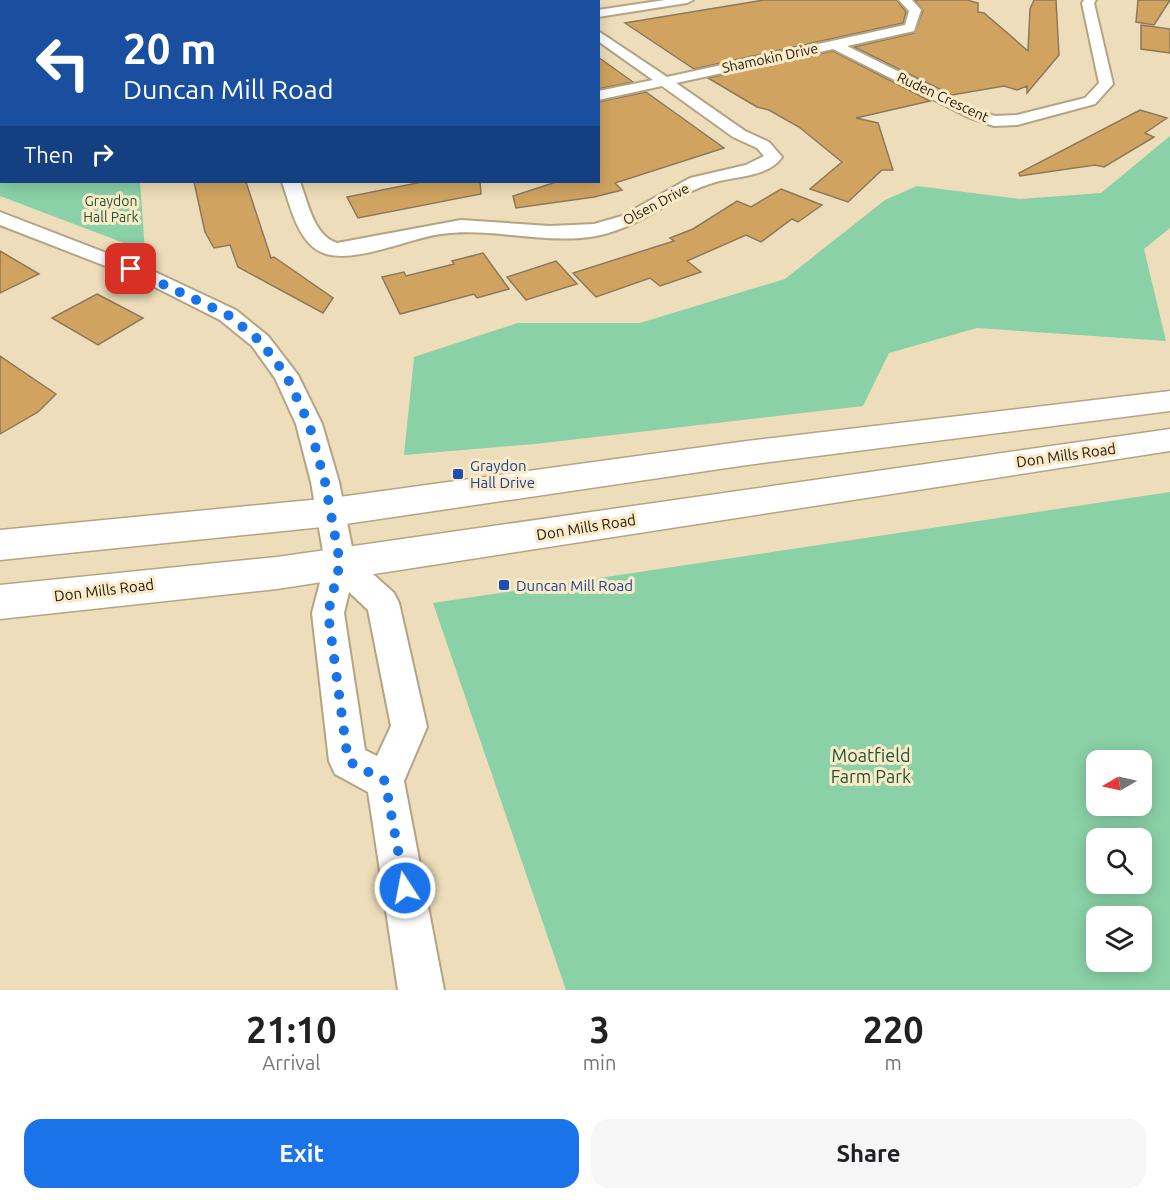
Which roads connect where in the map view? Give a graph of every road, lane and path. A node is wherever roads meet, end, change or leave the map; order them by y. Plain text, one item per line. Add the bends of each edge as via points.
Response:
1 (687, 0) edge
2 (905, 0) edge
3 (1090, 0) edge
4 (600, 14) edge
5 (600, 36) edge
6 (834, 44) junction
7 (663, 81) junction
8 (600, 96) edge
9 (291, 183) edge
10 (0, 218) edge
11 (1170, 401) edge
12 (1170, 440) edge
13 (332, 512) junction
14 (0, 545) edge
15 (340, 563) junction
16 (0, 602) edge
17 (385, 781) junction
18 (422, 990) edge

1 - 4 street
2 - 6 street, Shamokin Drive via 915,10 910,28
3 - 6 street, Ruden Crescent via 1106,84 1090,100 1017,120 994,121 973,114
5 - 7 street, Olsen Drive
6 - 7 street, Shamokin Drive
7 - 8 street, Shamokin Drive
7 - 9 street, Olsen Drive via 739,134 763,145 774,157 760,165 686,186 645,212 605,227 569,232 476,225 441,228 349,248 329,248 313,236
10 - 13 street via 146,275 228,315 260,341 286,375 309,424
11 - 13 main road via 747,453
12 - 15 main road, Don Mills Road
13 - 14 main road
13 - 15 street
15 - 16 main road, Don Mills Road
15 - 17 street via 328,613 348,761
15 - 17 street via 383,603 409,727
17 - 18 street

